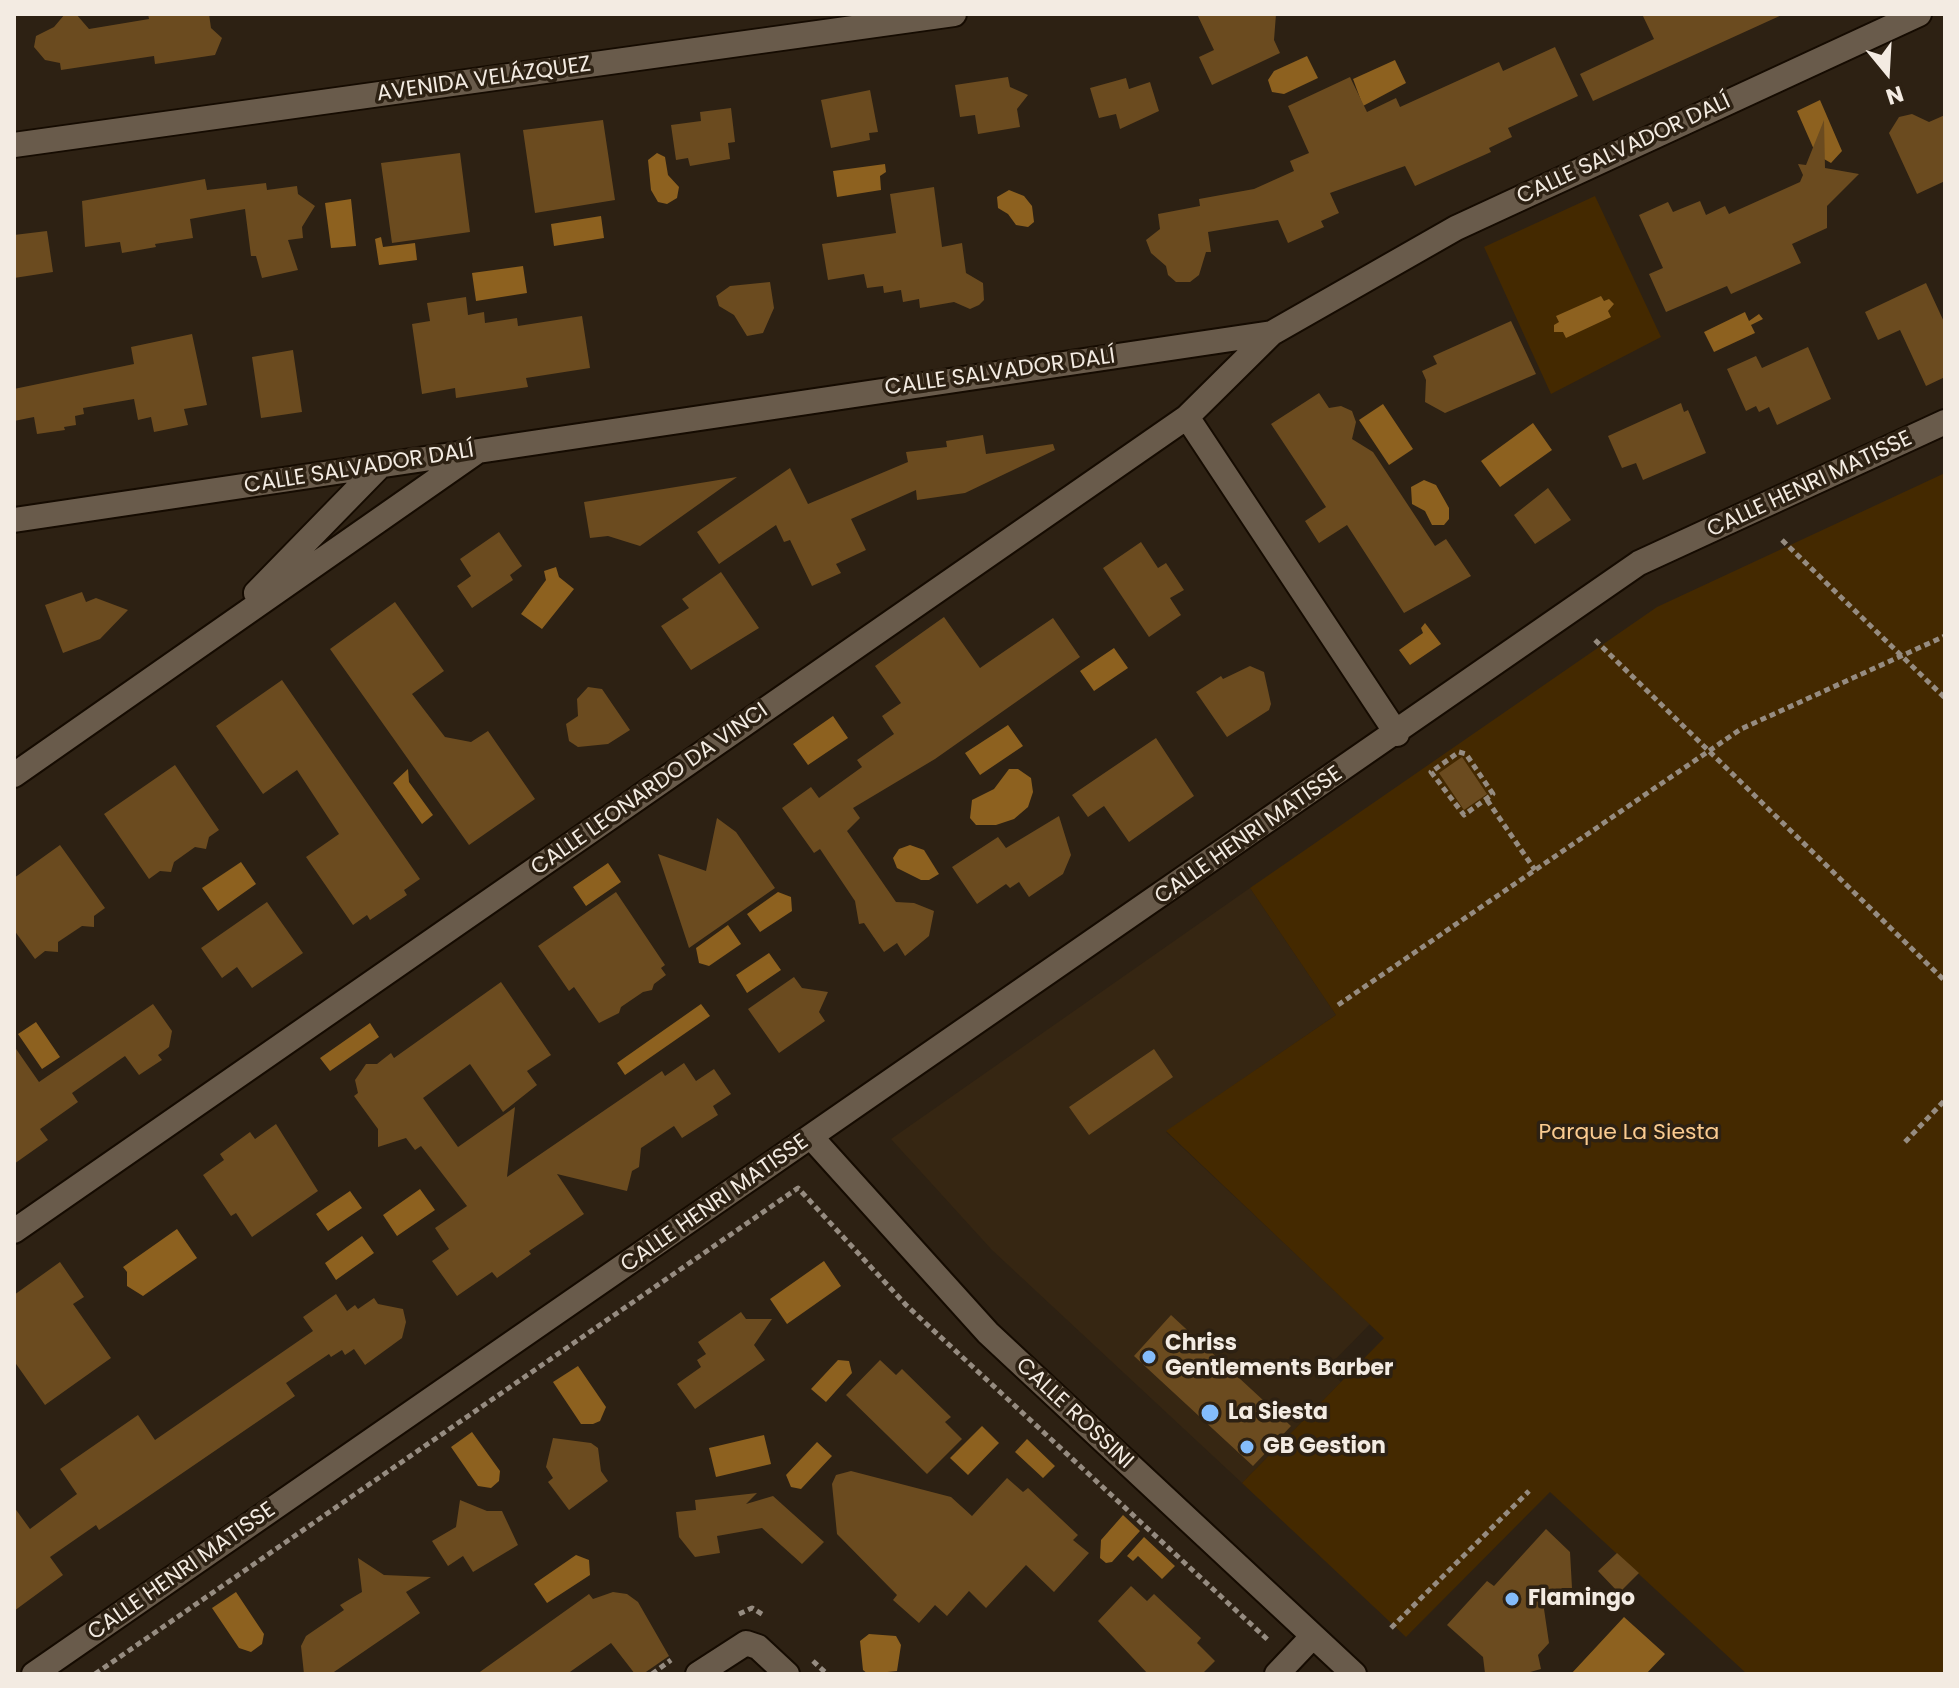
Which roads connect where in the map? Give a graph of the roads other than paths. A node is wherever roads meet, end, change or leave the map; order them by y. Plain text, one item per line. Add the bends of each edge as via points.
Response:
1 (954, 14) edge
2 (1919, 14) edge
3 (14, 145) edge
4 (1272, 333) junction
5 (1187, 417) junction
6 (1945, 422) edge
7 (478, 451) junction
8 (380, 466) junction
9 (14, 520) edge
10 (353, 538) junction
11 (216, 634) junction
12 (1397, 734) junction
13 (14, 775) edge
14 (812, 1138) junction
15 (14, 1231) edge
16 (1313, 1636) junction
17 (34, 1674) edge
18 (698, 1674) edge
19 (787, 1674) edge
20 (1277, 1674) edge
21 (1354, 1674) edge

1 - 3 street, AVENIDA VELÁZQUEZ
2 - 4 street, CALLE SALVADOR DALÍ via 1456,228
4 - 5 street, CALLE LEONARDO DA VINCI
4 - 7 street, CALLE SALVADOR DALÍ
5 - 12 street
5 - 15 street, CALLE LEONARDO DA VINCI
6 - 12 street, CALLE HENRI MATISSE via 1639,563
7 - 8 street, CALLE SALVADOR DALÍ
7 - 10 street
8 - 9 street, CALLE SALVADOR DALÍ
8 - 10 street
8 - 11 street
10 - 11 street
11 - 13 street
12 - 14 street, CALLE HENRI MATISSE
14 - 16 street, CALLE ROSSINI via 988,1333
14 - 17 street, CALLE HENRI MATISSE
16 - 20 street
16 - 21 street, CALLE ROSSINI
18 - 19 street via 746,1643 758,1647

